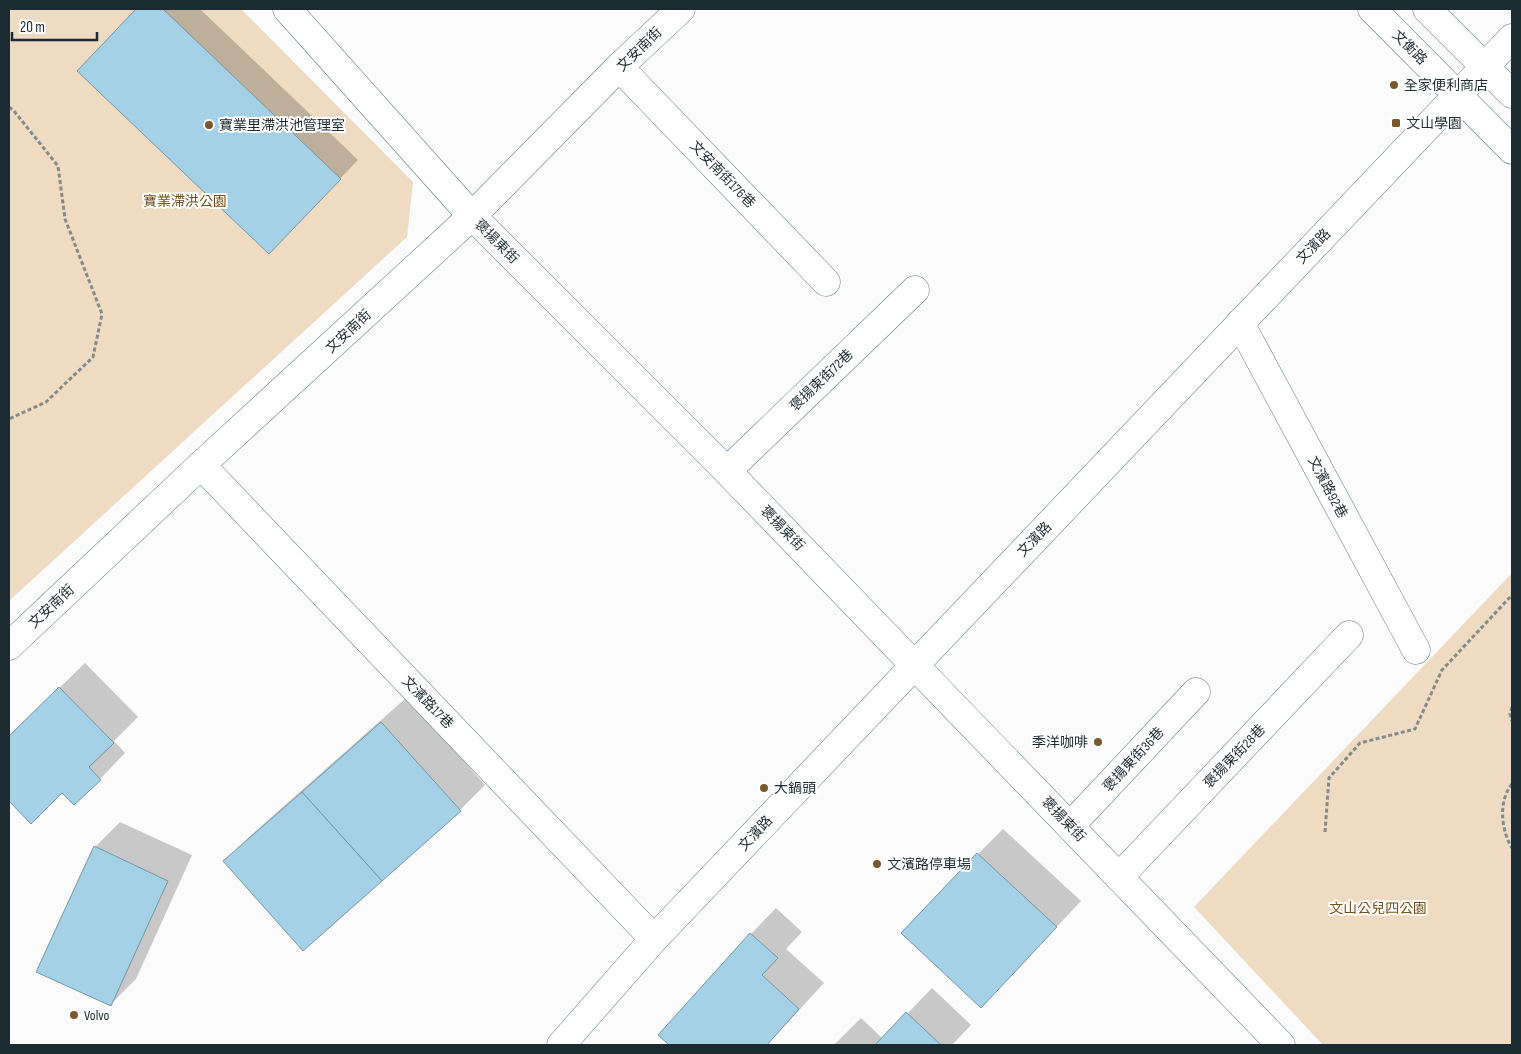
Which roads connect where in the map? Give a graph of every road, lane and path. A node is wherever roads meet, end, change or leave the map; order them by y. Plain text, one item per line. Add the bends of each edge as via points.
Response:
1 (287, 9) edge
2 (681, 9) edge
3 (1372, 9) edge
4 (1427, 9) edge
5 (1512, 38) edge
6 (1484, 66) junction
7 (619, 67) junction
8 (1458, 94) junction
9 (1512, 94) edge
10 (9, 107) edge
11 (1512, 150) edge
12 (472, 216) junction
13 (826, 282) dead end
14 (915, 290) dead end
15 (1240, 323) junction
16 (9, 419) edge
17 (201, 465) junction
18 (728, 470) junction
19 (1512, 595) edge
20 (1349, 635) dead end
21 (9, 646) edge
22 (1416, 650) dead end
23 (915, 664) junction
24 (1196, 692) dead end
25 (1512, 708) edge
26 (1512, 721) edge
27 (1512, 784) edge
28 (1070, 826) junction
29 (1325, 832) dead end
30 (1512, 848) edge
31 (1119, 876) junction
32 (654, 939) junction
33 (561, 1045) edge
34 (1281, 1045) edge

1 - 12 street, 褒揚東街
2 - 7 street, 文安南街
3 - 8 street, 文衡路
4 - 6 street
5 - 6 street, 文濱路
6 - 8 street, 文濱路
6 - 9 street
7 - 12 street, 文安南街
7 - 13 street, 文安南街176巷
8 - 11 street, 文衡路
8 - 15 street, 文濱路
10 - 16 path via 58,166 65,219 102,314 94,357 46,402
12 - 17 street, 文安南街
12 - 18 street, 褒揚東街
14 - 18 street, 褒揚東街72巷
15 - 22 street, 文濱路92巷
15 - 23 street, 文濱路
17 - 21 street, 文安南街
17 - 32 street, 文濱路17巷
18 - 23 street, 褒揚東街
19 - 29 path via 1442,670 1415,729 1360,743 1329,778
20 - 31 street, 褒揚東街28巷
23 - 28 street, 褒揚東街
23 - 32 street, 文濱路
24 - 28 street, 褒揚東街36巷
25 - 26 path
27 - 30 path via 1508,788 1502,817
28 - 31 street, 褒揚東街
31 - 34 street, 褒揚東街
32 - 33 street, 文濱路

